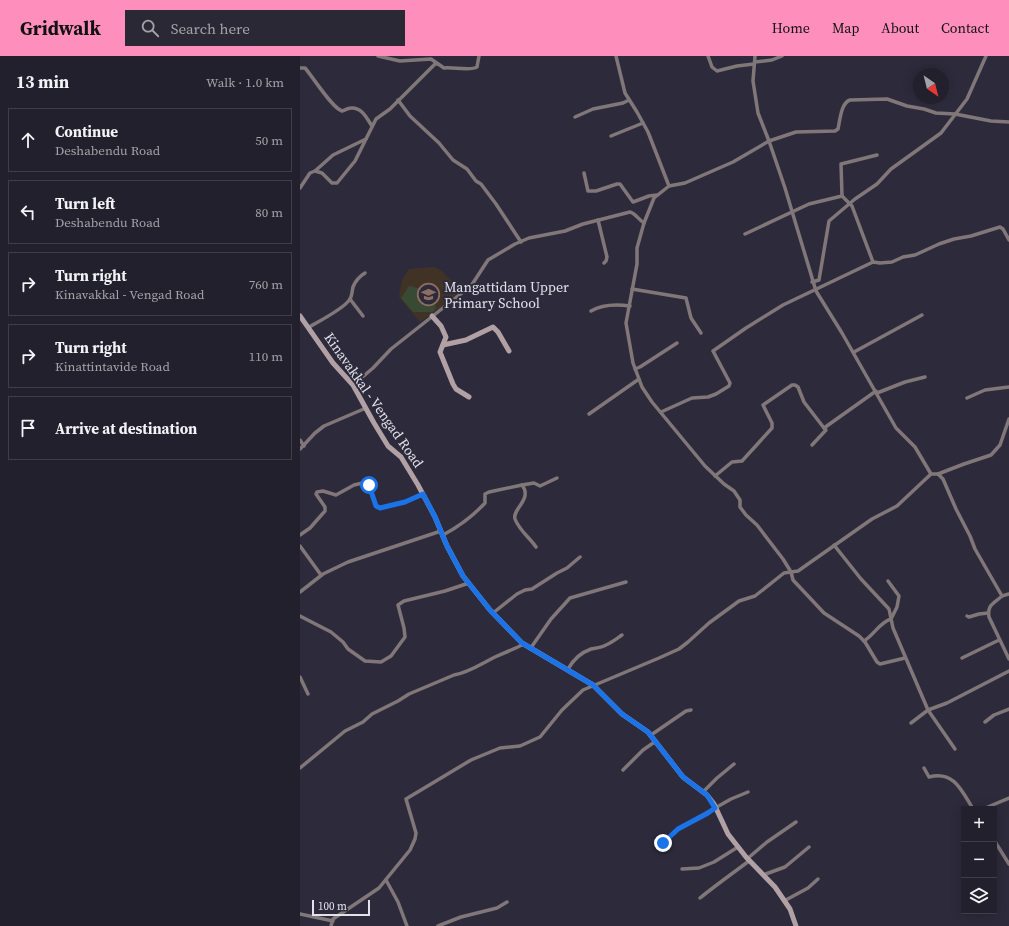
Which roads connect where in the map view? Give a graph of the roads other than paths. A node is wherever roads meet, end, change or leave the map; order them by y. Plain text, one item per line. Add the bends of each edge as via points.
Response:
1 (378, 56) edge
2 (418, 56) edge
3 (479, 56) edge
4 (616, 56) edge
5 (708, 56) edge
6 (755, 56) edge
7 (782, 56) edge
8 (986, 56) edge
9 (416, 60) junction
10 (754, 63) junction
11 (438, 64) junction
12 (300, 68) edge
13 (398, 100) junction
14 (629, 100) junction
15 (955, 114) junction
16 (575, 117) dead end
17 (1009, 122) edge
18 (643, 123) junction
19 (372, 126) junction
20 (610, 136) dead end
21 (366, 138) junction
22 (769, 140) junction
23 (877, 155) dead end
24 (315, 171) junction
25 (584, 173) dead end
26 (669, 186) junction
27 (300, 188) edge
28 (658, 195) junction
29 (842, 196) junction
30 (850, 204) junction
31 (792, 213) junction
32 (598, 220) junction
33 (644, 223) junction
34 (745, 234) dead end
35 (1009, 240) edge
36 (521, 242) junction
37 (873, 262) junction
38 (604, 263) dead end
39 (365, 273) dead end
40 (812, 282) junction
41 (632, 289) junction
42 (816, 291) junction
43 (350, 299) junction
44 (630, 306) junction
45 (590, 311) dead end
46 (922, 315) dead end
47 (300, 316) edge
48 (363, 316) dead end
49 (432, 316) junction
50 (308, 327) junction
51 (701, 333) dead end
52 (677, 343) dead end
53 (443, 346) junction
54 (509, 351) dead end
55 (854, 352) junction
56 (635, 369) junction
57 (925, 377) dead end
58 (639, 379) junction
59 (352, 385) junction
60 (1009, 387) edge
61 (877, 392) junction
62 (469, 397) dead end
63 (967, 398) dead end
64 (366, 408) junction
65 (661, 412) junction
66 (589, 414) dead end
67 (1009, 419) edge
68 (824, 428) junction
69 (300, 440) edge
70 (812, 445) dead end
71 (304, 446) junction
72 (300, 449) edge
73 (931, 474) junction
74 (938, 474) junction
75 (716, 476) junction
76 (557, 478) dead end
77 (522, 485) junction
78 (423, 494) junction
79 (442, 533) junction
80 (300, 535) edge
81 (834, 545) junction
82 (300, 546) edge
83 (536, 547) dead end
84 (580, 557) dead end
85 (791, 572) junction
86 (321, 575) junction
87 (888, 580) dead end
88 (626, 582) dead end
89 (469, 583) junction
90 (300, 592) edge
91 (1009, 594) edge
92 (1002, 596) junction
93 (493, 613) junction
94 (988, 613) junction
95 (300, 616) edge
96 (967, 616) dead end
97 (890, 619) junction
98 (622, 635) dead end
99 (999, 640) junction
100 (864, 641) junction
101 (524, 644) junction
102 (530, 649) junction
103 (905, 658) junction
104 (962, 658) dead end
105 (1009, 659) edge
106 (568, 669) junction
107 (1009, 671) edge
108 (300, 677) edge
109 (593, 685) junction
110 (308, 694) dead end
111 (1009, 709) edge
112 (691, 710) dead end
113 (928, 710) junction
114 (984, 722) dead end
115 (911, 723) dead end
116 (651, 735) junction
117 (656, 741) junction
118 (955, 749) dead end
119 (734, 764) dead end
120 (300, 768) edge
121 (924, 768) dead end
122 (623, 770) dead end
123 (703, 792) junction
124 (748, 792) dead end
125 (1009, 798) edge
126 (971, 806) edge
127 (990, 806) edge
128 (715, 808) junction
129 (796, 822) dead end
130 (995, 842) edge
131 (658, 847) dead end
132 (738, 847) junction
133 (809, 847) dead end
134 (748, 860) junction
135 (1009, 864) edge
136 (682, 869) dead end
137 (762, 875) junction
138 (818, 879) dead end
139 (386, 880) junction
140 (700, 898) dead end
141 (784, 901) junction
142 (507, 902) dead end
143 (300, 914) edge
144 (333, 921) junction
145 (331, 926) edge
146 (407, 926) edge
147 (438, 926) edge
148 (796, 926) edge

1 - 9 street via 400,61
2 - 9 street
3 - 11 street via 478,66 474,69 444,68
4 - 14 street
5 - 10 street via 717,71
6 - 10 street
7 - 10 street
8 - 15 street via 966,99
9 - 11 street via 431,59
10 - 22 street via 753,82 758,113
11 - 13 street via 435,64
12 - 19 street via 305,68 337,109 357,109 367,117
13 - 19 street via 376,119
13 - 36 street via 453,160 467,169 481,184
14 - 16 street via 623,104 593,109
14 - 18 street
15 - 17 street
15 - 22 street via 929,112 887,99 850,100 844,105 838,129 835,131 796,132
15 - 30 street via 941,133 891,169 877,184
18 - 20 street
18 - 26 street
19 - 21 street
21 - 24 street via 333,155
21 - 24 street via 355,162 337,183 332,183 322,173
22 - 26 street via 733,162 685,183
22 - 31 street
23 - 29 street via 841,164
24 - 27 street
25 - 28 street via 588,191 596,192 620,184 633,202
26 - 28 street
28 - 33 street via 654,198
29 - 30 street
29 - 31 street via 809,204
30 - 37 street
30 - 40 street via 829,221 818,280
31 - 34 street
31 - 40 street
32 - 33 street via 632,212
32 - 36 street
32 - 38 street via 607,256
33 - 41 street via 637,248
35 - 37 street via 1000,227 954,239 892,262
36 - 49 street via 488,260 473,283
37 - 42 street
39 - 43 street via 353,287
40 - 42 street
41 - 44 street
41 - 51 street via 686,298 691,318
42 - 55 street
42 - 65 street via 783,305 713,351 730,383 729,386 716,394 692,398
43 - 48 street
43 - 50 street
44 - 45 street via 616,304
44 - 56 street via 626,323
46 - 55 street
47 - 50 main road, Kinavakkal - Vengad Road
49 - 53 main road via 446,337
49 - 59 street via 390,349 373,368
50 - 59 main road, Kinavakkal - Vengad Road
52 - 56 street
53 - 54 main road via 466,340 493,327
53 - 62 main road via 440,352 453,384
55 - 61 street
56 - 58 street
57 - 61 street
58 - 65 street
58 - 66 street
59 - 64 main road, Kinavakkal - Vengad Road
60 - 63 street via 985,390
61 - 68 street
61 - 73 street via 896,428 915,447
64 - 71 street via 324,426
64 - 78 main road, Kinavakkal - Vengad Road via 388,446 401,457
65 - 75 street
67 - 74 street via 1000,445 991,455
68 - 70 street via 824,434
68 - 75 street via 804,402 798,387 792,385 762,405 772,422 772,428 742,461 732,462
69 - 71 street
71 - 72 street
73 - 74 street
73 - 81 street via 897,506 872,519
74 - 92 street via 943,479 975,549
75 - 85 street via 734,491 740,500 740,507 757,524
76 - 77 street via 540,486 534,483
77 - 79 street via 485,494 485,503 480,509 454,529
77 - 83 street via 525,495 515,518
78 - 79 main road, Kinavakkal - Vengad Road
78 - 80 street via 405,502 380,508 376,506 367,482 354,485 336,495 317,492 325,511
79 - 86 street via 348,562
79 - 89 main road, Kinavakkal - Vengad Road
81 - 85 street via 798,571
81 - 97 street via 889,609
82 - 86 street
84 - 93 street via 532,589 517,594
85 - 100 street via 793,580 824,613
85 - 109 street via 784,573 755,596 739,601 679,648
86 - 90 street
87 - 97 street via 899,596 897,607
88 - 102 street via 570,598
89 - 93 main road, Kinavakkal - Vengad Road
89 - 95 street via 404,601 398,605 405,637 391,656 381,662 365,661 331,632
91 - 92 street
92 - 94 street via 990,606
93 - 101 main road, Kinavakkal - Vengad Road
94 - 96 street
94 - 99 street
97 - 100 street via 884,621
97 - 103 street
98 - 106 street via 606,646 592,649 572,660
99 - 104 street
99 - 105 street
100 - 103 street via 880,664
101 - 102 main road, Kinavakkal - Vengad Road
101 - 120 street via 473,669 383,707 363,722 345,731
102 - 106 main road, Kinavakkal - Vengad Road
103 - 113 street
106 - 109 main road, Kinavakkal - Vengad Road
107 - 113 street
108 - 110 street
109 - 116 main road, Kinavakkal - Vengad Road via 622,714
109 - 139 street via 583,690 562,710 540,737 520,746 500,748 471,760 406,799 416,833 415,839 410,850
111 - 114 street
112 - 116 street
113 - 115 street
113 - 118 street
116 - 117 main road, Kinavakkal - Vengad Road
117 - 122 street
117 - 123 main road, Kinavakkal - Vengad Road via 683,777
119 - 123 street
121 - 126 street via 929,777 952,778
123 - 128 main road, Kinavakkal - Vengad Road
124 - 128 street
125 - 127 street
128 - 131 street via 678,829
128 - 132 main road, Kinavakkal - Vengad Road via 728,834
129 - 134 street via 767,842
130 - 135 street
132 - 134 main road, Kinavakkal - Vengad Road
132 - 136 street via 699,868
133 - 137 street via 785,867
134 - 137 main road, Kinavakkal - Vengad Road
134 - 140 street
137 - 141 main road, Kinavakkal - Vengad Road via 775,886
138 - 141 street via 808,888
139 - 144 street via 379,888
139 - 146 street
141 - 148 main road, Kinavakkal - Vengad Road
142 - 147 street via 497,908 460,917
143 - 144 street
144 - 145 street

